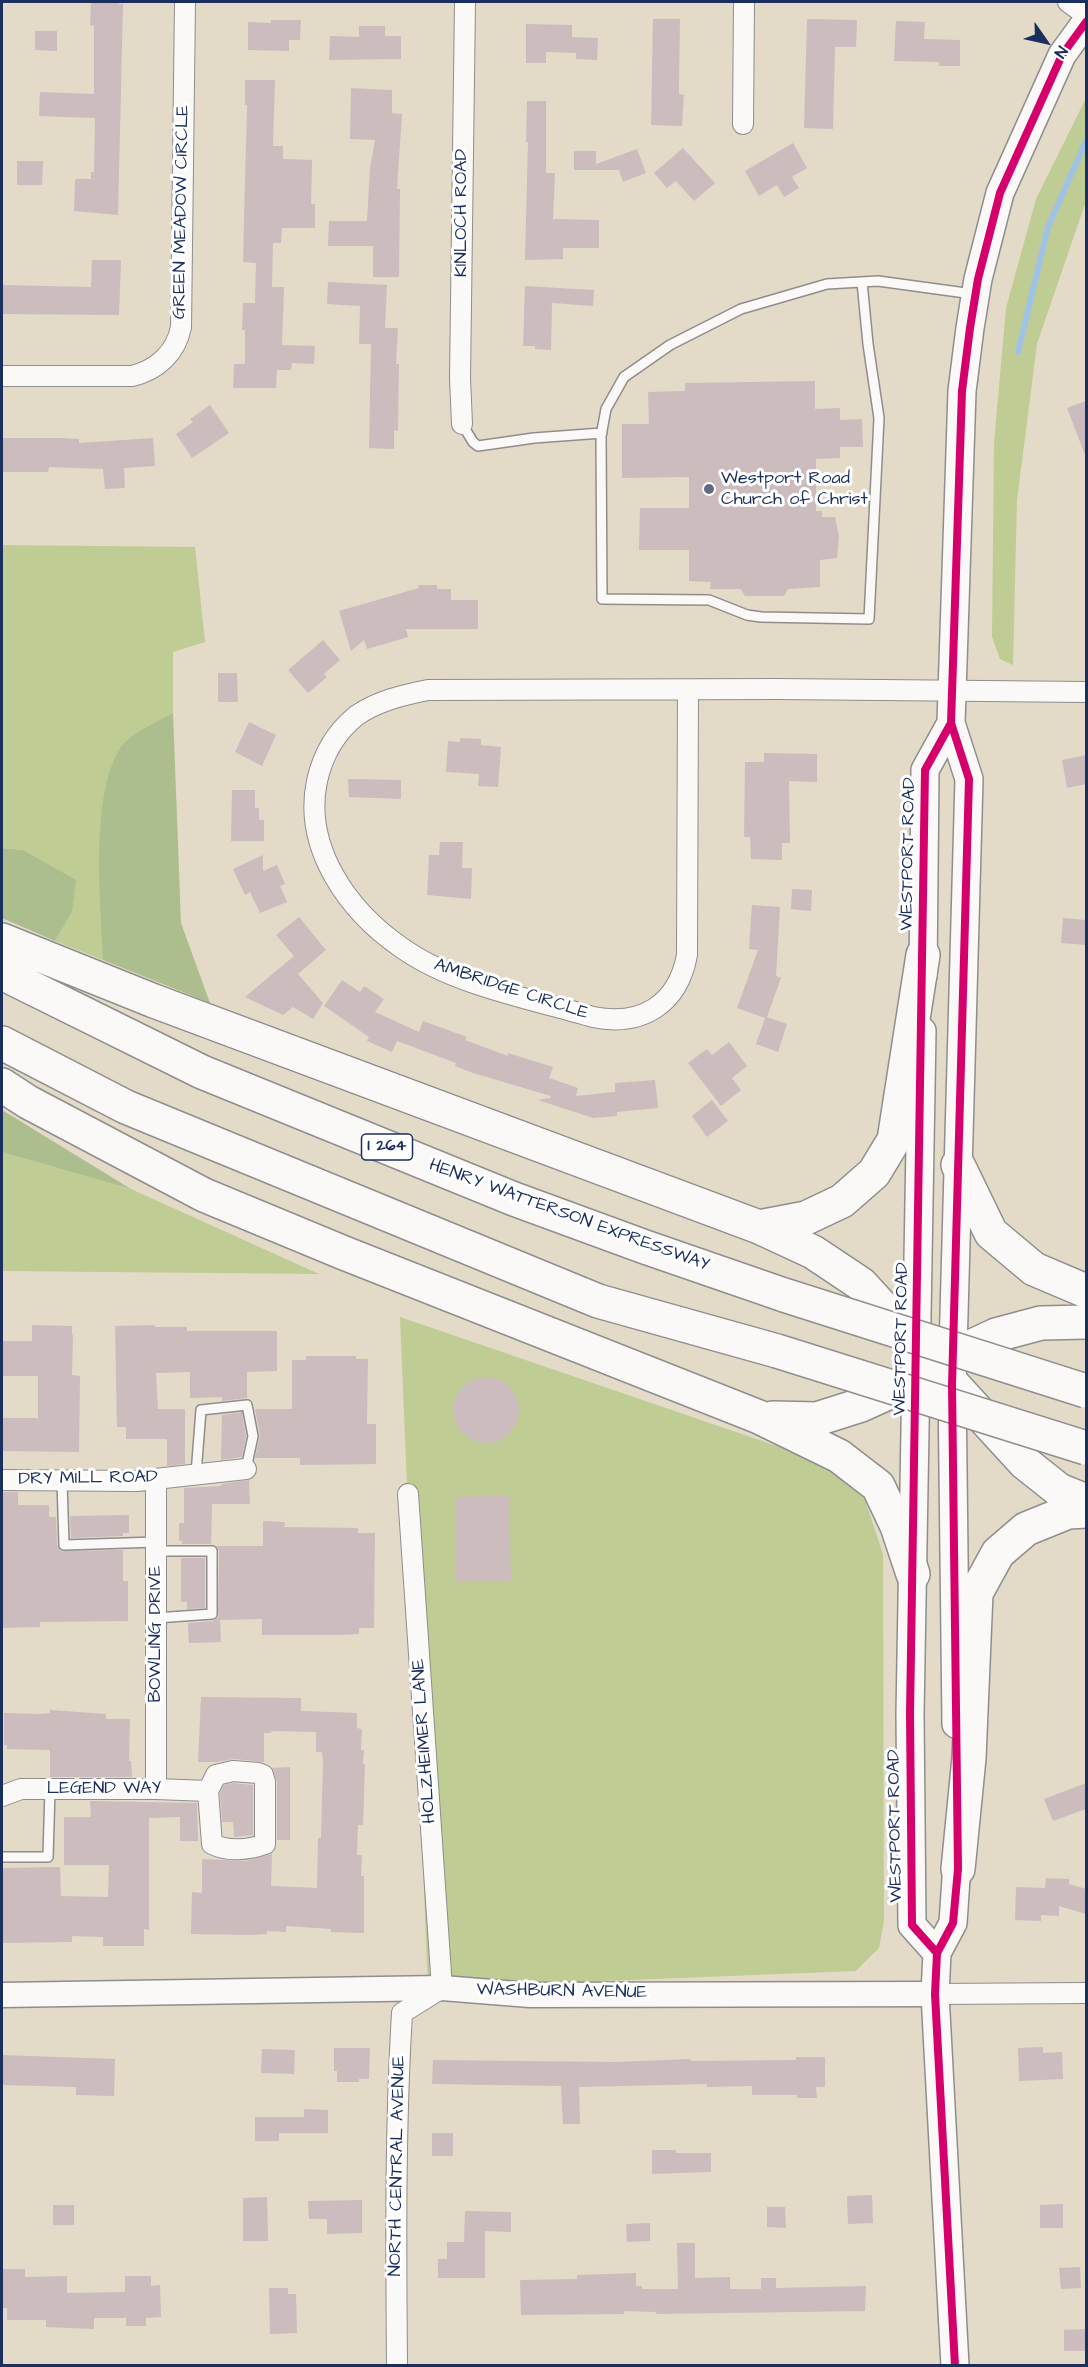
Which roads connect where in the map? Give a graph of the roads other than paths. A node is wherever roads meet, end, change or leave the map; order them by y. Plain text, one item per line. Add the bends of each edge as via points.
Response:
1 (185, 2) edge
2 (465, 2) edge
3 (744, 2) edge
4 (1068, 2) edge
5 (1086, 15) edge
6 (1086, 22) edge
7 (743, 124) dead end
8 (862, 282) junction
9 (975, 295) junction
10 (2, 376) edge
11 (462, 424) joint
12 (602, 434) junction
13 (688, 690) junction
14 (952, 690) junction
15 (1086, 692) edge
16 (951, 723) junction
17 (2, 940) edge
18 (923, 955) junction
19 (2, 973) edge
20 (2, 1042) edge
21 (2, 1085) edge
22 (958, 1165) junction
23 (759, 1227) junction
24 (1086, 1291) edge
25 (1086, 1322) edge
26 (935, 1366) junction
27 (1086, 1391) edge
28 (759, 1417) junction
29 (1086, 1448) edge
30 (246, 1469) joint
31 (196, 1474) junction
32 (156, 1479) junction
33 (2, 1480) edge
34 (62, 1480) junction
35 (408, 1494) dead end
36 (1086, 1501) edge
37 (1086, 1511) edge
38 (156, 1547) junction
39 (913, 1574) junction
40 (156, 1618) junction
41 (50, 1789) junction
42 (156, 1789) junction
43 (208, 1791) dead end
44 (2, 1796) edge
45 (2, 1857) edge
46 (958, 1869) junction
47 (938, 1953) junction
48 (442, 1988) junction
49 (1086, 1993) edge
50 (935, 1994) junction
51 (2, 1995) edge
52 (954, 2365) edge
53 (397, 2366) edge

1 - 10 street, GREEN MEADOW CIRCLE via 181,327 172,350 150,370 132,376
2 - 11 street, KINLOCH ROAD
3 - 7 street
4 - 5 street
6 - 9 main road, WESTPORT ROAD via 1062,55 1000,193
8 - 9 lane
8 - 12 lane via 827,284 774,298 741,309 670,345 624,377 606,409
8 - 12 lane via 879,418 869,620 761,617 709,600 602,598
9 - 14 main road, WESTPORT ROAD via 962,391
11 - 12 lane via 478,446
13 - 13 street, AMBRIDGE CIRCLE via 428,690 376,704 341,730 327,749 320,769 314,818 319,844 331,872 351,902 379,932 435,968 593,1017 628,1020 647,1012 664,1003 673,992 687,955
13 - 14 street, AMBRIDGE CIRCLE
14 - 15 street, AMBRIDGE CIRCLE
14 - 16 main road, WESTPORT ROAD
16 - 18 main road, WESTPORT ROAD via 925,770
16 - 22 main road, WESTPORT ROAD via 969,779
17 - 23 highway via 154,1001
18 - 23 highway via 894,1140 874,1173 842,1201 806,1218
18 - 26 main road, WESTPORT ROAD
19 - 27 highway, HENRY WATTERSON EXPRESSWAY / I 264, bridge via 202,1072 514,1199 784,1295
20 - 29 highway, bridge via 126,1107 598,1301 777,1351
21 - 28 highway via 204,1195
22 - 24 highway via 991,1233 1034,1269
22 - 26 main road, WESTPORT ROAD
23 - 26 highway via 813,1252 861,1284
25 - 26 highway via 1041,1323 996,1335
26 - 28 highway via 861,1405 817,1419
26 - 36 highway via 1024,1463 1059,1490
26 - 39 main road, WESTPORT ROAD
26 - 46 main road, WESTPORT ROAD
28 - 39 highway via 839,1456 878,1486
30 - 31 street, DRY MILL ROAD
30 - 31 lane via 253,1436 248,1405 201,1410
31 - 32 street, DRY MILL ROAD
32 - 34 street, DRY MILL ROAD
32 - 38 street, BOWLING DRIVE
33 - 34 street, DRY MILL ROAD
34 - 38 lane via 64,1545
35 - 48 street, HOLZHEIMER LANE
37 - 46 highway via 1068,1512 1026,1529 998,1553 976,1593 969,1758
38 - 40 street, BOWLING DRIVE
38 - 40 lane via 212,1551 212,1614
39 - 47 main road, WESTPORT ROAD via 912,1925
40 - 42 street, BOWLING DRIVE
41 - 42 street, LEGEND WAY
41 - 44 street, LEGEND WAY via 21,1789
41 - 45 lane via 48,1857
42 - 43 street, LEGEND WAY
46 - 47 main road, WESTPORT ROAD via 953,1923
47 - 50 main road, WESTPORT ROAD
48 - 50 street, WASHBURN AVENUE via 530,1995
48 - 51 street, WASHBURN AVENUE
48 - 53 street, NORTH CENTRAL AVENUE via 402,2013 396,2218
49 - 50 street, WASHBURN AVENUE
50 - 52 main road, WESTPORT ROAD

